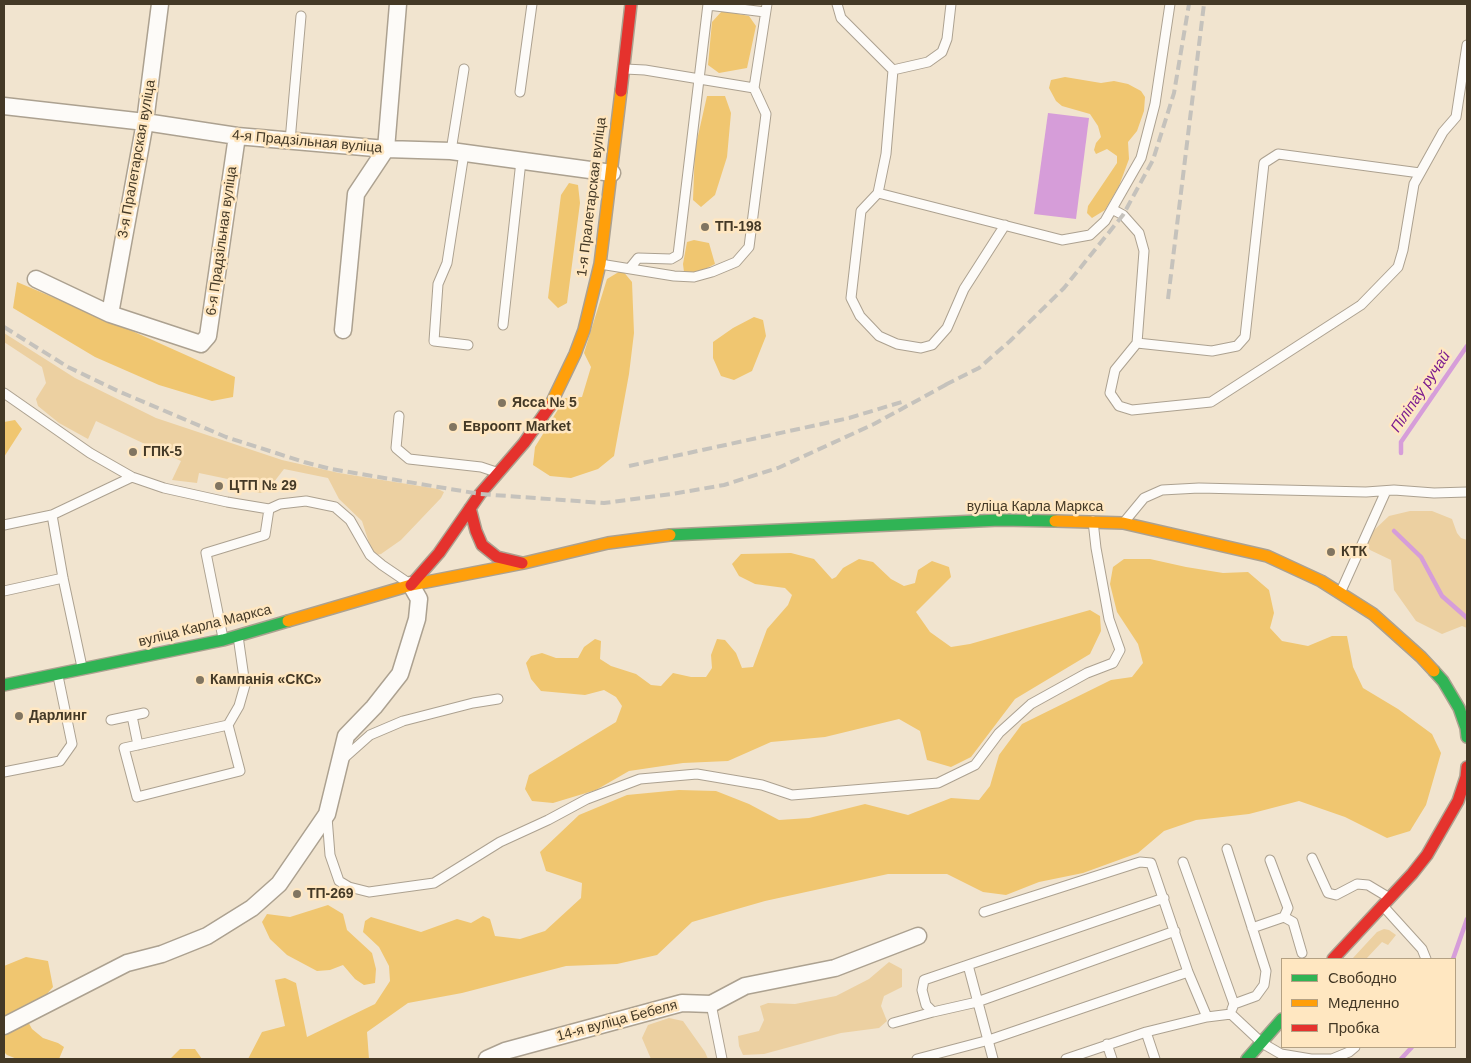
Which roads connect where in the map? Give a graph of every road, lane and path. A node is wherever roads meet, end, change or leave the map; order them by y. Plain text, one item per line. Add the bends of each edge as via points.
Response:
1 (160, 4) edge
2 (398, 4) edge
3 (532, 4) edge
4 (631, 4) edge
5 (708, 4) edge
6 (837, 4) edge
7 (951, 4) edge
8 (1170, 4) edge
9 (766, 8) edge
10 (301, 16) dead end
11 (1467, 45) edge
12 (622, 69) junction
13 (464, 70) dead end
14 (893, 70) junction
15 (700, 80) junction
16 (754, 88) junction
17 (520, 92) dead end
18 (4, 106) edge
19 (145, 122) junction
20 (236, 136) junction
21 (290, 141) junction
22 (386, 149) junction
23 (457, 152) junction
24 (521, 161) junction
25 (612, 173) junction
26 (1420, 173) junction
27 (878, 193) junction
28 (1112, 209) junction
29 (1005, 225) junction
30 (600, 264) junction
31 (630, 268) junction
32 (36, 279) dead end
33 (110, 314) junction
34 (503, 325) dead end
35 (343, 330) dead end
36 (1137, 343) junction
37 (468, 345) dead end
38 (4, 393) edge
39 (399, 416) dead end
40 (499, 473) junction
41 (132, 478) junction
42 (1386, 491) junction
43 (1467, 492) edge
44 (470, 508) junction
45 (269, 509) junction
46 (52, 515) junction
47 (1093, 521) junction
48 (1123, 523) junction
49 (4, 525) edge
50 (524, 563) junction
51 (63, 578) junction
52 (411, 584) junction
53 (4, 591) edge
54 (1340, 593) junction
55 (238, 636) junction
56 (223, 640) junction
57 (83, 670) junction
58 (58, 675) junction
59 (4, 685) edge
60 (498, 699) dead end
61 (144, 713) dead end
62 (132, 716) junction
63 (111, 720) dead end
64 (228, 725) junction
65 (1467, 737) edge
66 (138, 745) junction
67 (341, 761) junction
68 (1467, 767) edge
69 (4, 772) edge
70 (327, 814) junction
71 (1228, 849) dead end
72 (1312, 858) dead end
73 (1270, 860) dead end
74 (1183, 862) dead end
75 (1164, 898) junction
76 (1387, 902) junction
77 (984, 912) dead end
78 (1284, 917) junction
79 (1252, 928) junction
80 (1175, 932) junction
81 (918, 936) dead end
82 (1302, 953) dead end
83 (1334, 958) edge
84 (1426, 958) edge
85 (968, 965) junction
86 (1188, 972) junction
87 (977, 1002) junction
88 (711, 1004) junction
89 (1234, 1004) junction
90 (933, 1012) junction
91 (1231, 1014) junction
92 (1207, 1017) junction
93 (1281, 1020) edge
94 (893, 1023) dead end
95 (4, 1026) edge
96 (1146, 1032) junction
97 (988, 1040) junction
98 (1262, 1043) junction
99 (1107, 1044) junction
100 (1354, 1048) edge
101 (487, 1059) edge
102 (722, 1059) edge
103 (917, 1059) edge
104 (993, 1059) edge
105 (1066, 1059) edge
106 (1112, 1059) edge
107 (1155, 1059) edge
108 (1247, 1059) edge

1 - 19 street, 3-я Пралетарская вуліца
2 - 22 street
3 - 17 lane
4 - 12 main road, 1-я Пралетарская вуліца
5 - 9 lane
5 - 15 lane
6 - 14 lane via 841,18
7 - 14 lane via 947,39 942,52 928,62
8 - 28 lane via 1155,104 1141,158
9 - 16 lane
10 - 21 lane
11 - 26 lane via 1456,118 1443,132
12 - 15 lane
12 - 25 main road, 1-я Пралетарская вуліца
13 - 23 lane
14 - 27 lane via 886,154
15 - 16 lane
15 - 31 lane via 678,255 671,259 638,258
16 - 31 lane via 766,114 749,247 736,262 694,277
18 - 19 street, 4-я Прадзільная вуліца
19 - 20 street, 4-я Прадзільная вуліца
19 - 33 street, 3-я Пралетарская вуліца
20 - 21 street, 4-я Прадзільная вуліца
20 - 33 street, 6-я Прадзільная вуліца via 208,336 201,344
21 - 22 street, 4-я Прадзільная вуліца
22 - 23 street, 4-я Прадзільная вуліца
22 - 35 street via 356,194
23 - 24 street, 4-я Прадзільная вуліца
23 - 37 lane via 447,263 438,284 434,341
24 - 25 street, 4-я Прадзільная вуліца
24 - 34 lane
25 - 30 main road, 1-я Пралетарская вуліца
26 - 36 lane via 1278,154 1264,163 1245,337 1237,346 1212,351
26 - 36 lane via 1414,184 1398,266 1361,305 1211,402 1132,410 1119,406 1110,393 1115,370
27 - 29 lane
27 - 29 lane via 861,210 851,298 866,323 880,336 897,344 921,348 932,345 947,328 964,289
28 - 29 lane via 1090,235 1062,240
28 - 36 lane via 1123,215 1139,233 1144,251
30 - 31 lane
30 - 40 main road, 1-я Пралетарская вуліца via 584,330 569,368 551,404
32 - 33 street
38 - 41 lane via 82,449
39 - 40 lane via 396,448 409,459 481,467
40 - 44 main road, 1-я Пралетарская вуліца
41 - 45 lane via 182,492
41 - 46 lane
42 - 43 lane
42 - 48 lane via 1162,490 1144,498
42 - 54 lane
44 - 50 main road, вуліца Карла Маркса via 482,545 497,557
44 - 52 main road via 439,553
45 - 52 lane via 280,504 306,501 335,507 350,520 370,555
45 - 56 lane via 266,536 206,553
46 - 49 lane
46 - 51 lane
47 - 48 main road, вуліца Карла Маркса
47 - 50 main road, вуліца Карла Маркса via 1000,520 680,534 608,543
47 - 70 lane via 1108,619 1120,650 1113,663 1087,673 1031,704 999,733 975,765 938,783 792,796 762,785 697,774 640,779 587,799 500,842 434,883 369,892 339,881 330,855
48 - 54 main road, вуліца Карла Маркса via 1266,556
50 - 52 main road, вуліца Карла Маркса
51 - 53 lane
51 - 57 lane
52 - 55 main road, вуліца Карла Маркса
52 - 67 street via 419,599 417,620 400,674 346,736
54 - 65 main road, вуліца Карла Маркса via 1373,614 1443,681 1459,708
55 - 56 main road, вуліца Карла Маркса
55 - 64 lane via 245,685 239,706
56 - 57 main road, вуліца Карла Маркса
57 - 58 main road, вуліца Карла Маркса
58 - 59 main road, вуліца Карла Маркса
58 - 69 lane via 72,744 60,761
60 - 67 lane via 403,721 370,735
61 - 62 lane
62 - 63 lane
62 - 66 lane
64 - 66 lane
64 - 66 lane via 240,772 137,797 124,748
67 - 70 street
68 - 76 main road via 1458,801 1441,833 1427,855
70 - 95 street via 279,884 246,913 207,936 162,954 127,963
71 - 79 lane
72 - 76 lane via 1328,893 1336,895 1363,884
73 - 78 lane via 1288,908
74 - 89 lane
75 - 77 lane via 1152,863 1140,862
75 - 80 lane
75 - 85 lane
76 - 83 main road
76 - 84 lane
78 - 79 lane
78 - 82 lane via 1293,922
79 - 89 lane via 1266,971 1264,985 1256,996
80 - 86 lane
80 - 87 lane
81 - 88 street, 14-я вуліца Бебеля via 835,968 745,986
85 - 87 lane
85 - 90 lane via 924,980 922,990 926,1005
86 - 92 lane
86 - 97 lane
87 - 90 lane
87 - 97 lane
88 - 101 street, 14-я вуліца Бебеля via 682,1003
88 - 102 lane
89 - 91 lane
90 - 94 lane
91 - 92 lane
91 - 98 lane
92 - 96 lane
93 - 98 main road
96 - 99 lane
96 - 107 lane
97 - 103 lane
97 - 104 lane
98 - 100 lane via 1281,1054 1311,1059 1332,1059
98 - 108 main road
99 - 105 lane
99 - 106 lane

